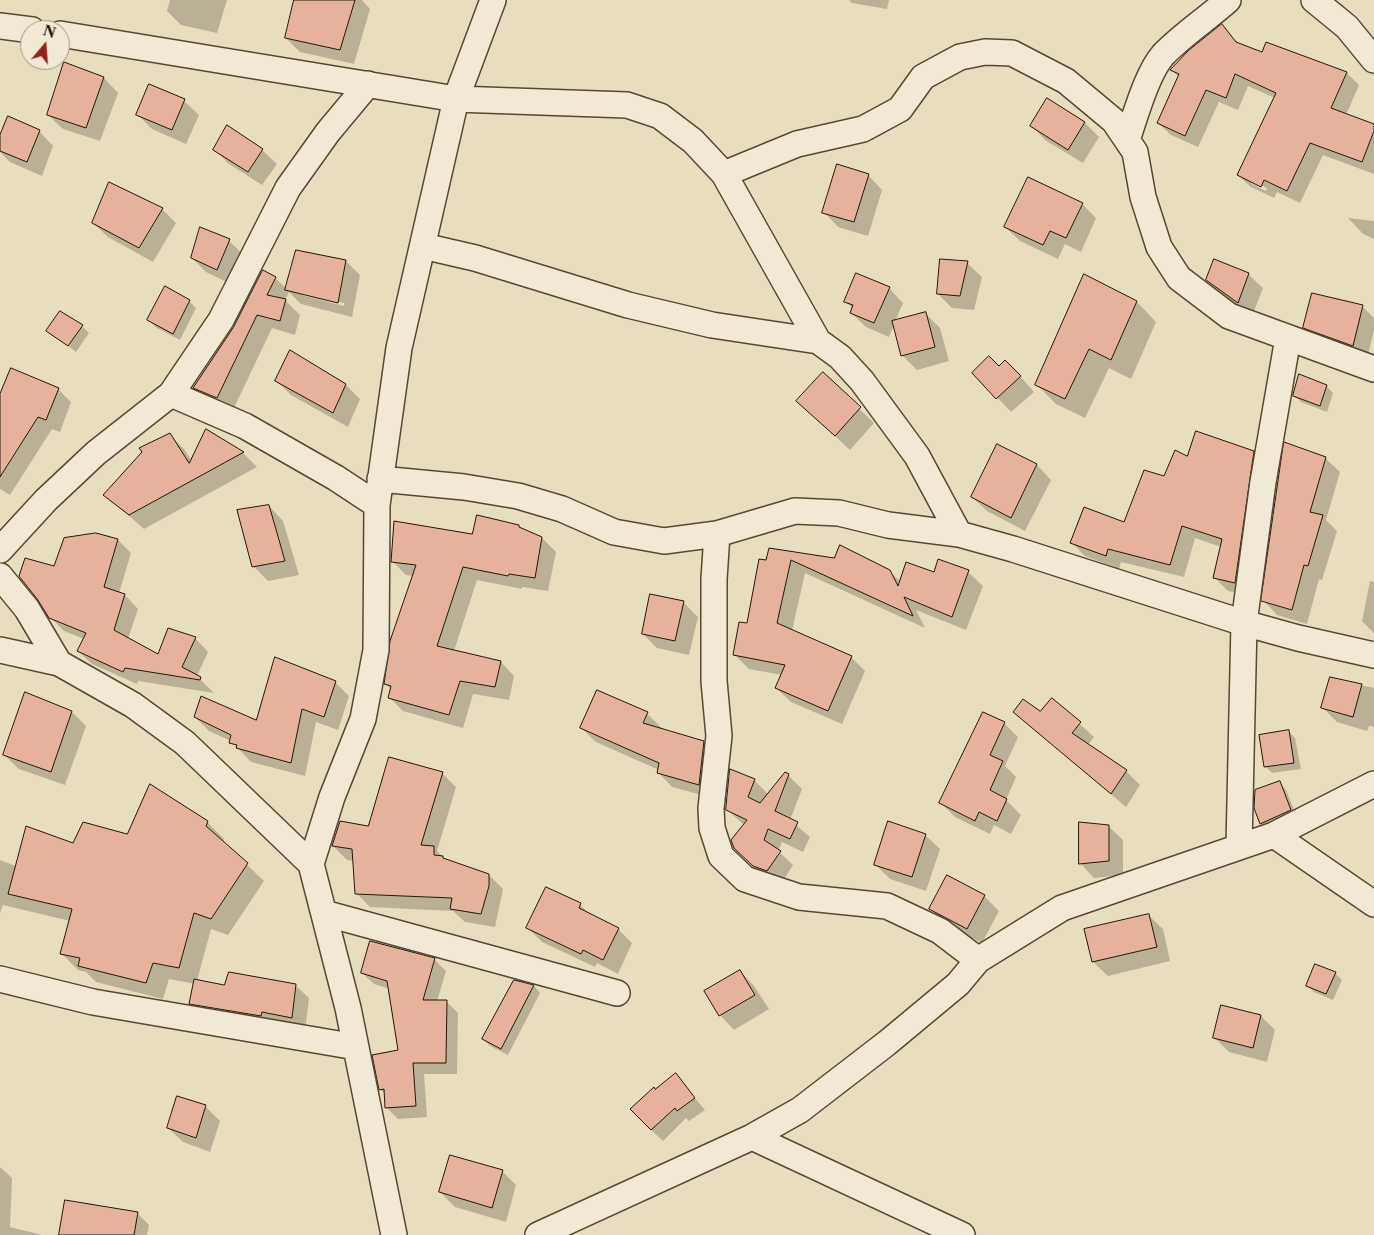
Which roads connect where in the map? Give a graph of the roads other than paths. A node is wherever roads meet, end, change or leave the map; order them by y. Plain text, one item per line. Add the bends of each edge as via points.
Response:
1 (493, 0) edge
2 (1228, 0) edge
3 (1314, 0) edge
4 (0, 26) edge
5 (20, 28) edge
6 (70, 36) edge
7 (1374, 60) edge
8 (368, 84) junction
9 (456, 99) junction
10 (1127, 140) junction
11 (724, 174) junction
12 (423, 246) junction
13 (1288, 338) junction
14 (818, 341) junction
15 (1374, 369) edge
16 (171, 394) junction
17 (380, 479) junction
18 (377, 505) junction
19 (717, 534) junction
20 (959, 534) junction
21 (0, 550) edge
22 (0, 576) edge
23 (1244, 623) junction
24 (0, 650) edge
25 (1374, 655) edge
26 (59, 663) junction
27 (1374, 784) edge
28 (1274, 835) junction
29 (1239, 846) junction
30 (312, 864) junction
31 (1374, 904) edge
32 (324, 913) junction
33 (978, 960) junction
34 (0, 979) edge
35 (617, 993) dead end
36 (356, 1047) junction
37 (752, 1137) junction
38 (950, 1233) edge
39 (394, 1235) edge
40 (538, 1235) edge

1 - 9 street
2 - 10 street via 1162,57 1143,94
3 - 7 street via 1347,27
4 - 5 street
6 - 8 street
8 - 9 street
8 - 16 street via 288,188 228,308
9 - 11 street via 627,105 660,116 693,140
9 - 12 street
10 - 11 street via 1114,121 1066,81 1012,54 985,52 960,57 923,77 900,109 863,129 797,144
10 - 13 street via 1135,152 1143,197 1159,247 1179,278 1228,316
11 - 14 street
12 - 14 street via 475,258 628,305 712,325
12 - 17 street via 399,348
13 - 15 street
13 - 23 street via 1263,482
14 - 20 street via 840,357 862,381 917,456
16 - 18 street via 245,426
16 - 21 street via 96,453
17 - 18 street
17 - 19 street via 518,496 562,509 614,532 664,541
18 - 30 street via 376,650 363,719 332,797
19 - 20 street via 795,511 839,513
19 - 33 street via 714,681 720,736 711,808 712,828 721,856 745,879 799,897 886,906 940,931
20 - 23 street
22 - 26 street via 27,609
23 - 25 street
23 - 29 street
24 - 26 street
26 - 30 street via 134,705 185,743
27 - 28 street
28 - 29 street
28 - 31 street
29 - 33 street via 1062,908
30 - 32 street
32 - 35 street
32 - 36 street
33 - 37 street via 958,984 887,1043 800,1110
34 - 36 street via 93,1002
36 - 39 street
37 - 38 street
37 - 40 street

